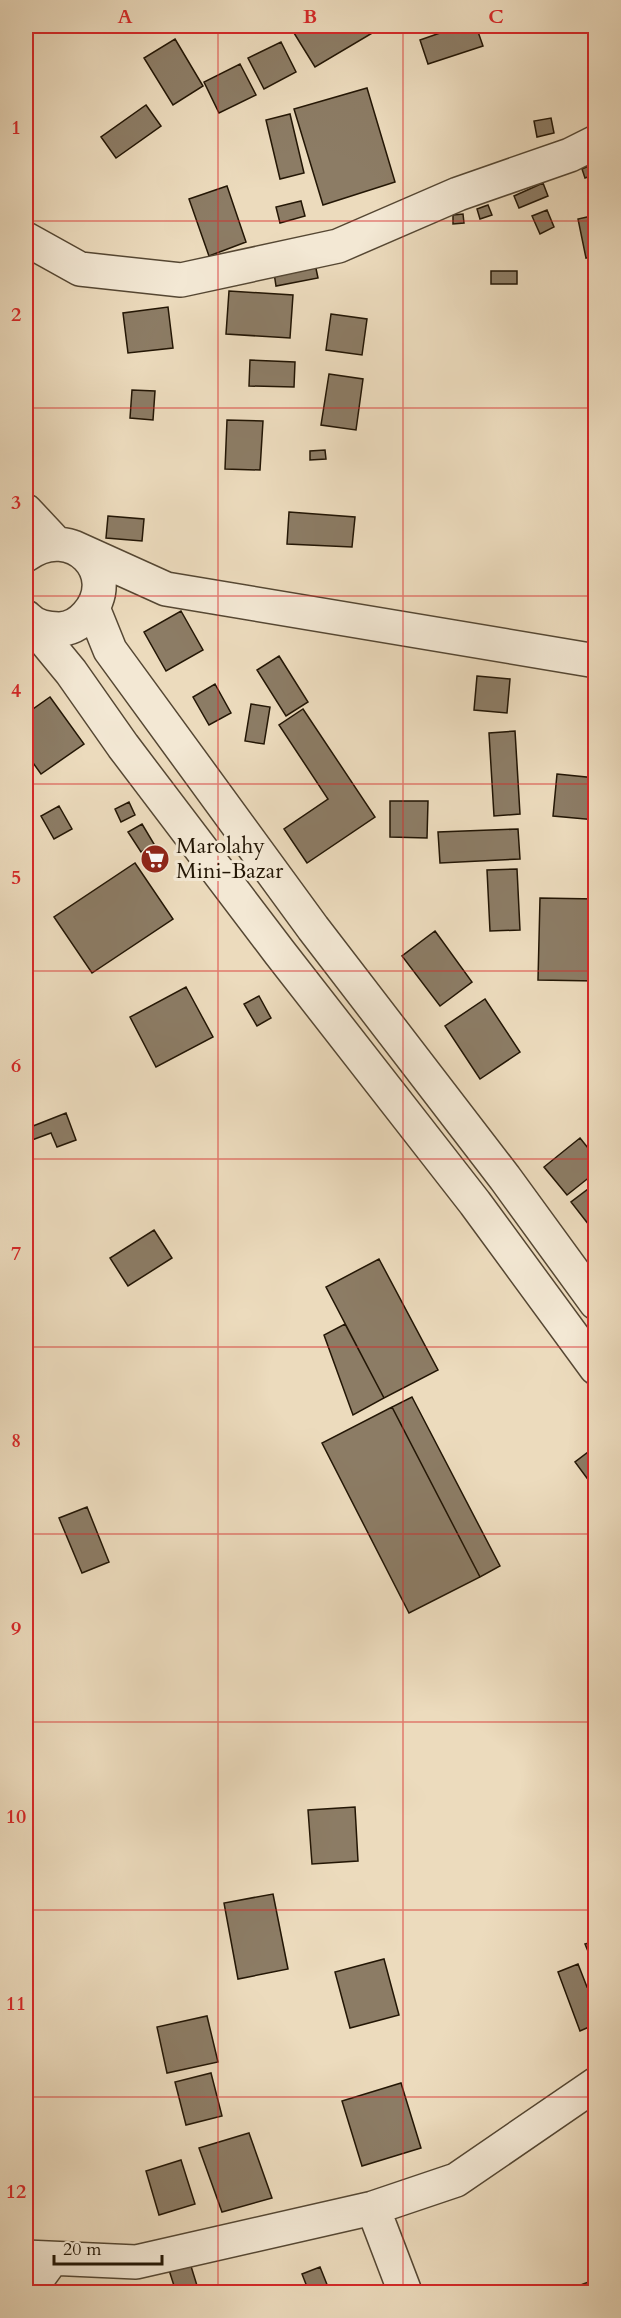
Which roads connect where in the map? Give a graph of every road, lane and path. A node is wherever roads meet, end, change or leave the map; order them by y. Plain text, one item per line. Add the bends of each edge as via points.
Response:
1 (596, 142) edge
2 (26, 239) edge
3 (26, 511) edge
4 (64, 545) junction
5 (26, 555) edge
6 (166, 589) junction
7 (95, 604) junction
8 (27, 619) edge
9 (596, 661) edge
10 (505, 1178) junction
11 (475, 1203) junction
12 (596, 1303) edge
13 (596, 1368) edge
14 (596, 2084) edge
15 (373, 2208) junction
16 (39, 2258) edge
17 (28, 2292) edge
18 (405, 2292) edge

1 - 2 street via 458,194 338,246 181,280 80,269
3 - 4 street
4 - 5 street via 38,546
4 - 6 street
4 - 7 street via 86,555 95,568 99,584
6 - 7 street
6 - 9 street
7 - 8 street via 81,622 64,629 46,628
7 - 10 street via 110,650 313,928
8 - 11 street
10 - 11 street
10 - 12 street
11 - 13 street
14 - 15 street via 456,2180
15 - 16 street via 136,2262
15 - 18 street
16 - 17 street

